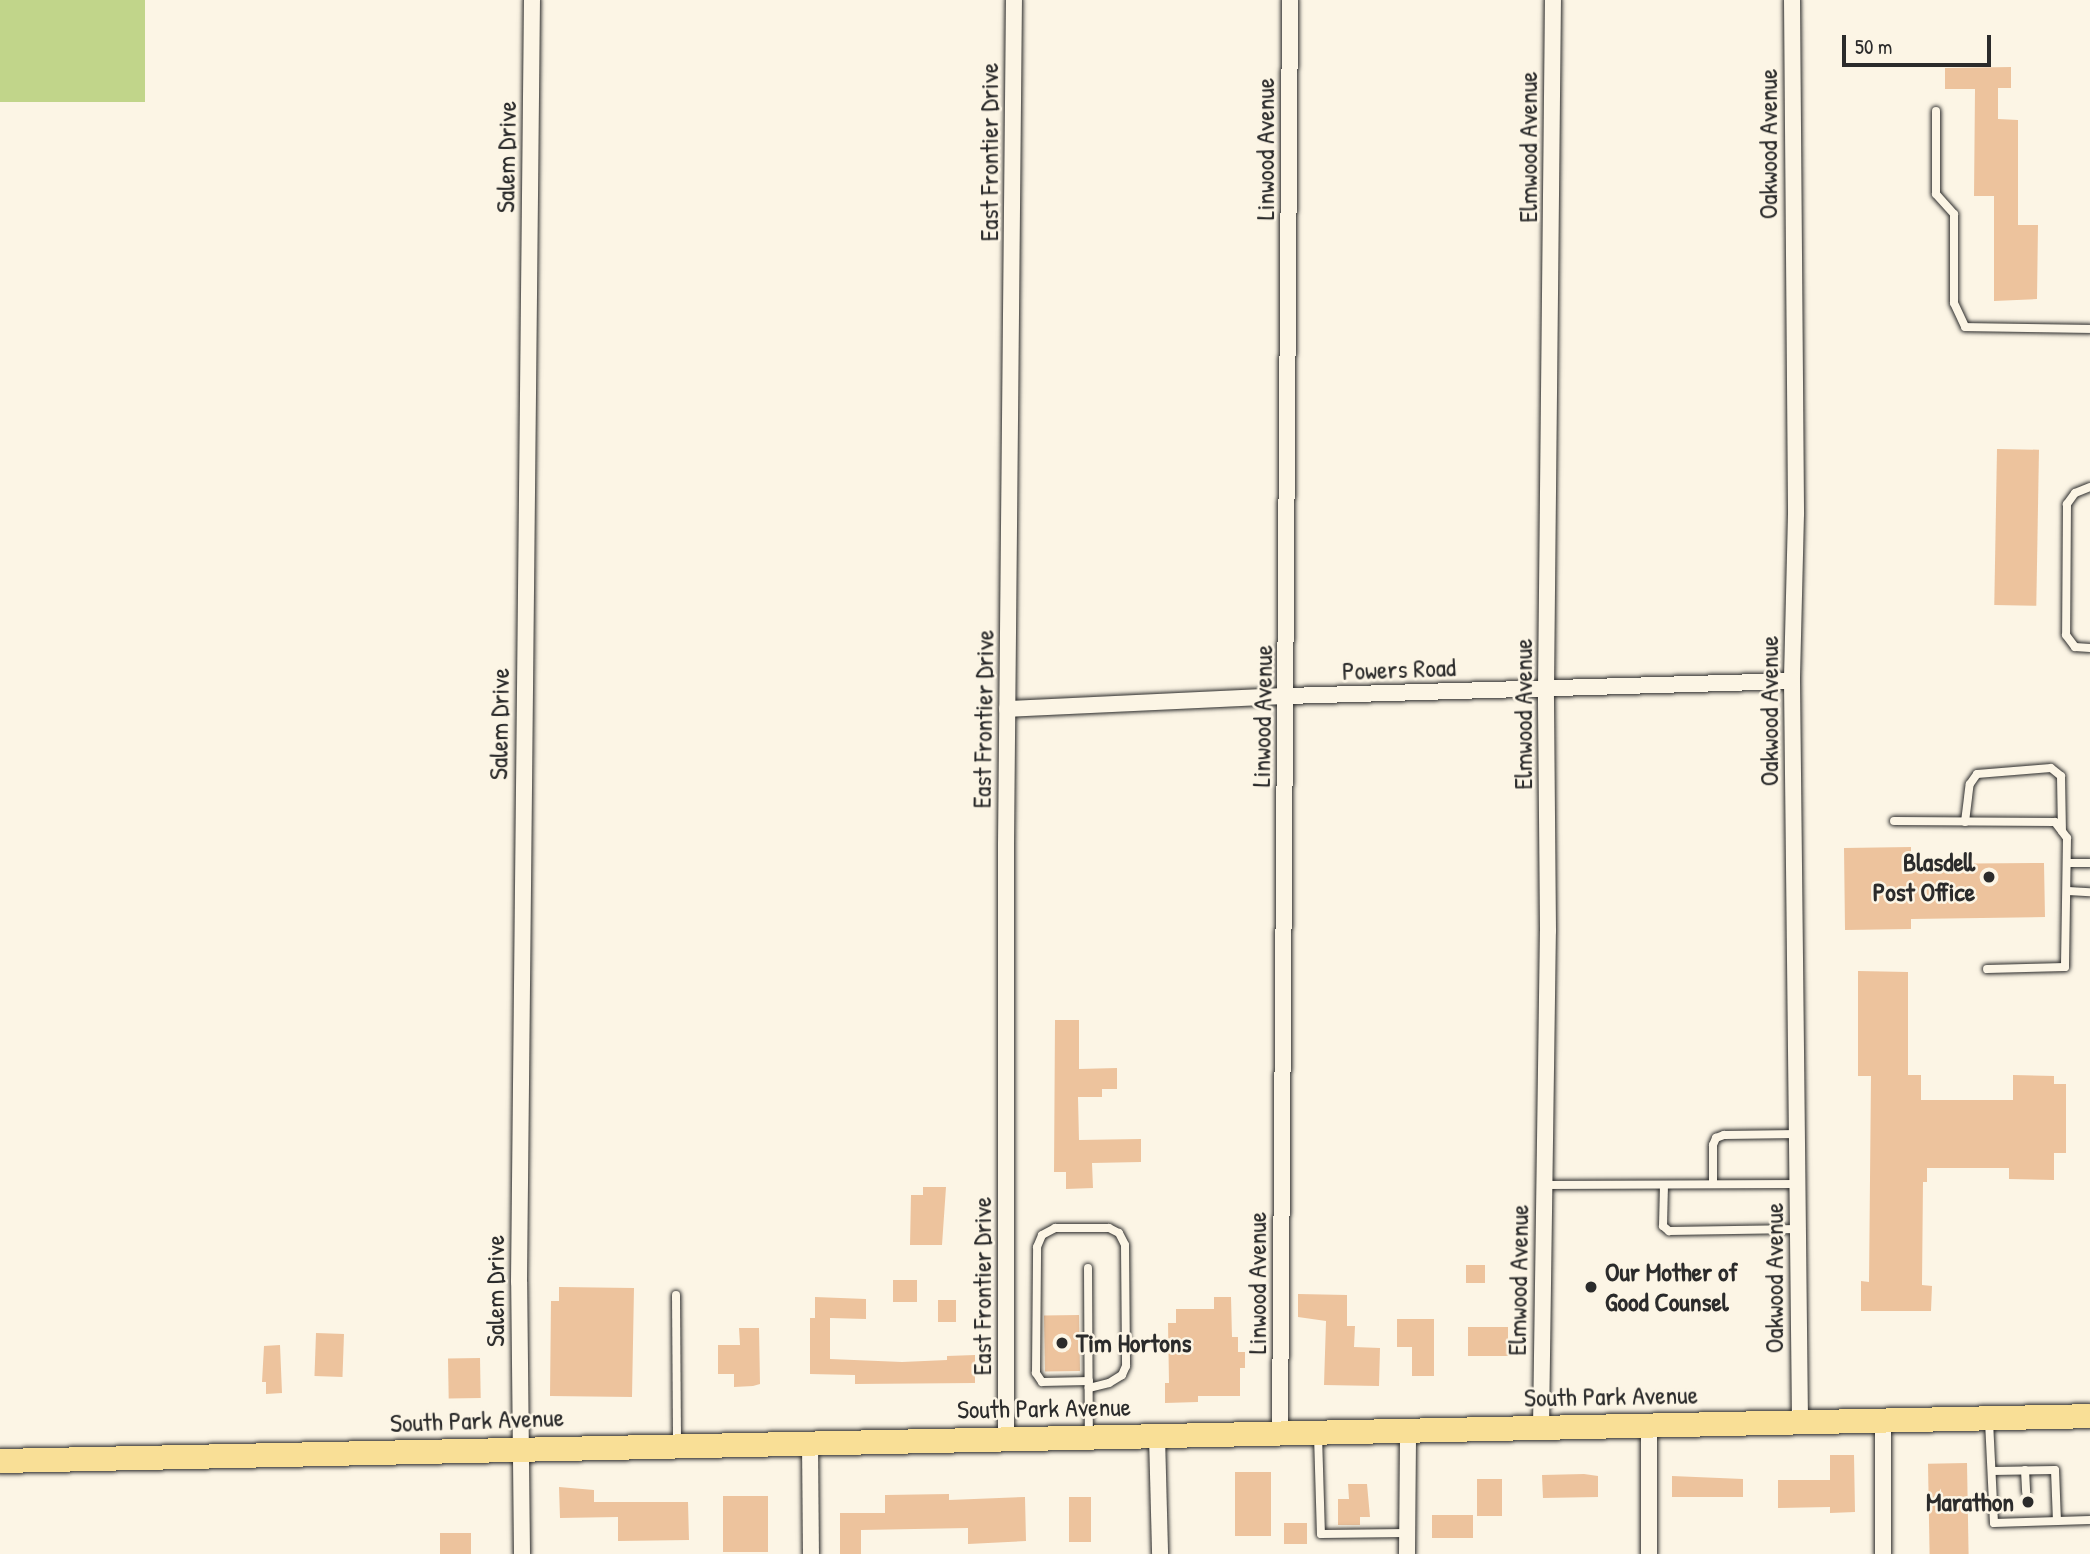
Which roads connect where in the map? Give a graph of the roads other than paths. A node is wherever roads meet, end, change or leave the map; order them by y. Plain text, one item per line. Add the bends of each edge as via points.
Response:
1 (533, 0) edge
2 (1014, 0) edge
3 (1290, 0) edge
4 (1553, 0) edge
5 (1792, 0) edge
6 (1936, 111) dead end
7 (2090, 329) edge
8 (2090, 487) edge
9 (2090, 648) edge
10 (1792, 681) junction
11 (1546, 689) junction
12 (1287, 696) junction
13 (1007, 709) junction
14 (1894, 821) dead end
15 (1965, 822) junction
16 (2062, 831) junction
17 (2068, 863) junction
18 (2090, 863) edge
19 (2068, 891) junction
20 (2090, 892) edge
21 (1987, 970) dead end
22 (1798, 1134) junction
23 (1713, 1184) junction
24 (1798, 1184) junction
25 (1543, 1185) junction
26 (1664, 1185) junction
27 (1799, 1229) junction
28 (1088, 1268) dead end
29 (676, 1294) dead end
30 (1089, 1385) junction
31 (2090, 1416) edge
32 (1989, 1418) junction
33 (1883, 1421) junction
34 (1800, 1422) junction
35 (1649, 1426) junction
36 (1541, 1427) junction
37 (1408, 1430) junction
38 (1318, 1432) junction
39 (1280, 1433) junction
40 (1157, 1436) junction
41 (1089, 1437) junction
42 (1006, 1438) junction
43 (810, 1443) junction
44 (677, 1445) junction
45 (521, 1448) junction
46 (0, 1461) edge
47 (2025, 1470) junction
48 (1992, 1471) junction
49 (2026, 1492) dead end
50 (2090, 1520) edge
51 (2057, 1521) junction
52 (1407, 1533) junction
53 (522, 1554) edge
54 (811, 1554) edge
55 (1160, 1554) edge
56 (1407, 1554) edge
57 (1650, 1554) edge
58 (1883, 1554) edge

1 - 45 street, Salem Drive
2 - 13 street, East Frontier Drive
3 - 12 street, Linwood Avenue
4 - 11 street, Elmwood Avenue
5 - 10 street, Oakwood Avenue via 1796,514
6 - 7 lane via 1936,194 1954,214 1954,303 1965,327
8 - 9 lane via 2067,504 2066,635 2074,647
10 - 11 street, Powers Road
10 - 22 street, Oakwood Avenue
11 - 12 street, Powers Road
11 - 25 street, Elmwood Avenue
12 - 13 street, Powers Road
12 - 39 street, Linwood Avenue
13 - 42 street, East Frontier Drive
14 - 15 lane
15 - 16 lane via 2055,822
15 - 16 lane via 1970,784 1977,774 2051,768 2061,776
16 - 17 lane via 2067,838
17 - 18 lane
17 - 19 lane
19 - 20 lane
19 - 21 lane via 2065,967
22 - 23 lane via 1716,1138
22 - 24 street, Oakwood Avenue
23 - 24 lane
23 - 26 lane
24 - 27 street, Oakwood Avenue
25 - 26 lane
25 - 36 street, Elmwood Avenue
26 - 27 lane via 1663,1226 1669,1231
27 - 34 street, Oakwood Avenue
28 - 30 lane
29 - 44 lane
30 - 30 lane via 1109,1383 1122,1375 1126,1366 1125,1245 1119,1233 1109,1228 1055,1228 1042,1235 1037,1247 1036,1373 1042,1382
30 - 41 lane
31 - 32 main road, South Park Avenue
32 - 33 main road, South Park Avenue
32 - 48 lane
33 - 34 main road, South Park Avenue
33 - 58 street
34 - 35 main road, South Park Avenue
35 - 36 main road, South Park Avenue
35 - 57 street
36 - 37 main road, South Park Avenue
37 - 38 main road, South Park Avenue
37 - 52 street
38 - 39 main road, South Park Avenue
38 - 52 lane via 1321,1534
39 - 40 main road, South Park Avenue
40 - 41 main road, South Park Avenue
40 - 55 street
41 - 42 main road, South Park Avenue
42 - 43 main road, South Park Avenue
43 - 44 main road, South Park Avenue
43 - 54 street
44 - 45 main road, South Park Avenue
45 - 46 main road, South Park Avenue
45 - 53 street, Salem Drive
47 - 48 lane
47 - 49 lane
47 - 51 lane via 2054,1469
48 - 51 lane via 1994,1523 2027,1518
50 - 51 lane
52 - 56 street

